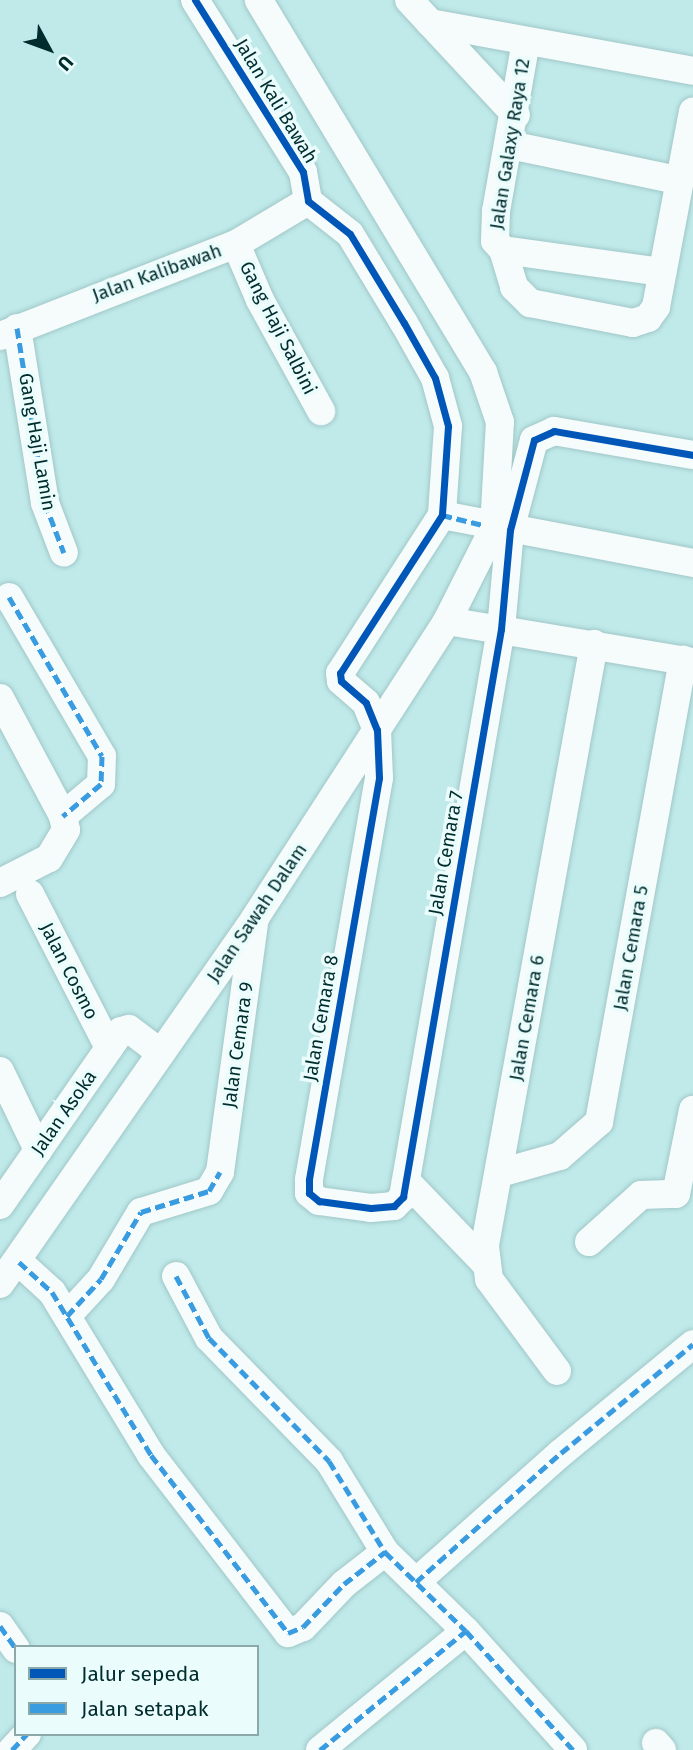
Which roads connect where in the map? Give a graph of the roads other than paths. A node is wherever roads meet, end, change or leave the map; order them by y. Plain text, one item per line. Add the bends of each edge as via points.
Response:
1 (195, 0) edge
2 (259, 0) edge
3 (409, 0) edge
4 (430, 23) junction
5 (526, 41) junction
6 (693, 71) edge
7 (693, 111) edge
8 (516, 115) junction
9 (510, 145) junction
10 (678, 180) junction
11 (308, 201) junction
12 (236, 244) junction
13 (503, 250) junction
14 (662, 272) junction
15 (8, 332) edge
16 (321, 411) dead end
17 (693, 455) edge
18 (477, 524) junction
19 (64, 553) dead end
20 (693, 563) edge
21 (9, 597) dead end
22 (447, 621) junction
23 (501, 629) junction
24 (594, 644) junction
25 (688, 661) edge
26 (0, 698) edge
27 (377, 730) junction
28 (63, 816) junction
29 (0, 883) edge
30 (30, 894) dead end
31 (255, 918) junction
32 (149, 1044) junction
33 (108, 1048) junction
34 (0, 1071) edge
35 (693, 1110) edge
36 (38, 1150) junction
37 (499, 1173) junction
38 (406, 1181) junction
39 (0, 1205) edge
40 (589, 1242) dead end
41 (19, 1262) junction
42 (485, 1263) junction
43 (176, 1276) dead end
44 (0, 1284) edge
45 (66, 1316) junction
46 (693, 1345) edge
47 (557, 1371) dead end
48 (386, 1552) junction
49 (416, 1582) junction
50 (0, 1626) edge
51 (466, 1631) junction
52 (14, 1646) edge
53 (25, 1736) edge
54 (12, 1750) edge
55 (320, 1750) edge
56 (573, 1750) edge

1 - 11 street, Jalan Kali Bawah via 303,172
2 - 18 street via 482,372 500,422
3 - 4 street
4 - 5 street
4 - 8 street
5 - 6 street
5 - 8 street, Jalan Galaxy Raya 12
7 - 10 street
8 - 9 street, Jalan Galaxy Raya 12
9 - 10 street
9 - 13 street, Jalan Galaxy Raya 12 via 494,229 495,242
10 - 14 street
11 - 12 street, Jalan Kalibawah
11 - 18 street via 350,234 435,378
12 - 15 street, Jalan Kalibawah
12 - 16 street, Gang Haji Salbini via 260,300
13 - 14 street, Jalan Galaxy Raya 12
13 - 14 street via 514,287 530,303 633,323 648,318 656,307
15 - 19 street, Gang Haji Lamin via 45,503
17 - 18 street via 544,432
18 - 20 street
18 - 22 street, Jalan Sawah Dalam
18 - 23 street, Jalan Cemara 7
18 - 27 street via 390,600 342,667 341,681 366,703
21 - 28 street via 102,757 101,784
22 - 23 street
22 - 27 street, Jalan Sawah Dalam
23 - 24 street
23 - 38 street, Jalan Cemara 7
24 - 25 street
24 - 37 street, Jalan Cemara 6
25 - 37 street, Jalan Cemara 5 via 599,1122 560,1156
26 - 28 street
27 - 31 street, Jalan Sawah Dalam
27 - 38 street, Jalan Cemara 8 via 379,778 308,1190 331,1205 394,1206 403,1197
28 - 29 street via 66,830 48,858
30 - 33 street, Jalan Cosmo
31 - 32 street, Jalan Sawah Dalam
31 - 45 street, Jalan Cemara 9 via 220,1172 209,1191 141,1212 101,1279
32 - 33 street, Jalan Asoka via 121,1031
32 - 41 street, Jalan Sawah Dalam
33 - 36 street, Jalan Asoka
34 - 36 street
35 - 40 street via 676,1194 642,1195
36 - 39 street, Jalan Asoka
37 - 42 street, Jalan Cemara 6
38 - 42 street
41 - 44 street, Jalan Sawah Dalam
41 - 45 street via 52,1292
42 - 47 street via 489,1279
43 - 48 street via 209,1338 329,1461
45 - 48 street via 151,1455 288,1633 303,1627 344,1584
46 - 49 street via 561,1453
48 - 49 street
49 - 51 street
50 - 52 street
51 - 55 street
51 - 56 street
53 - 54 street

